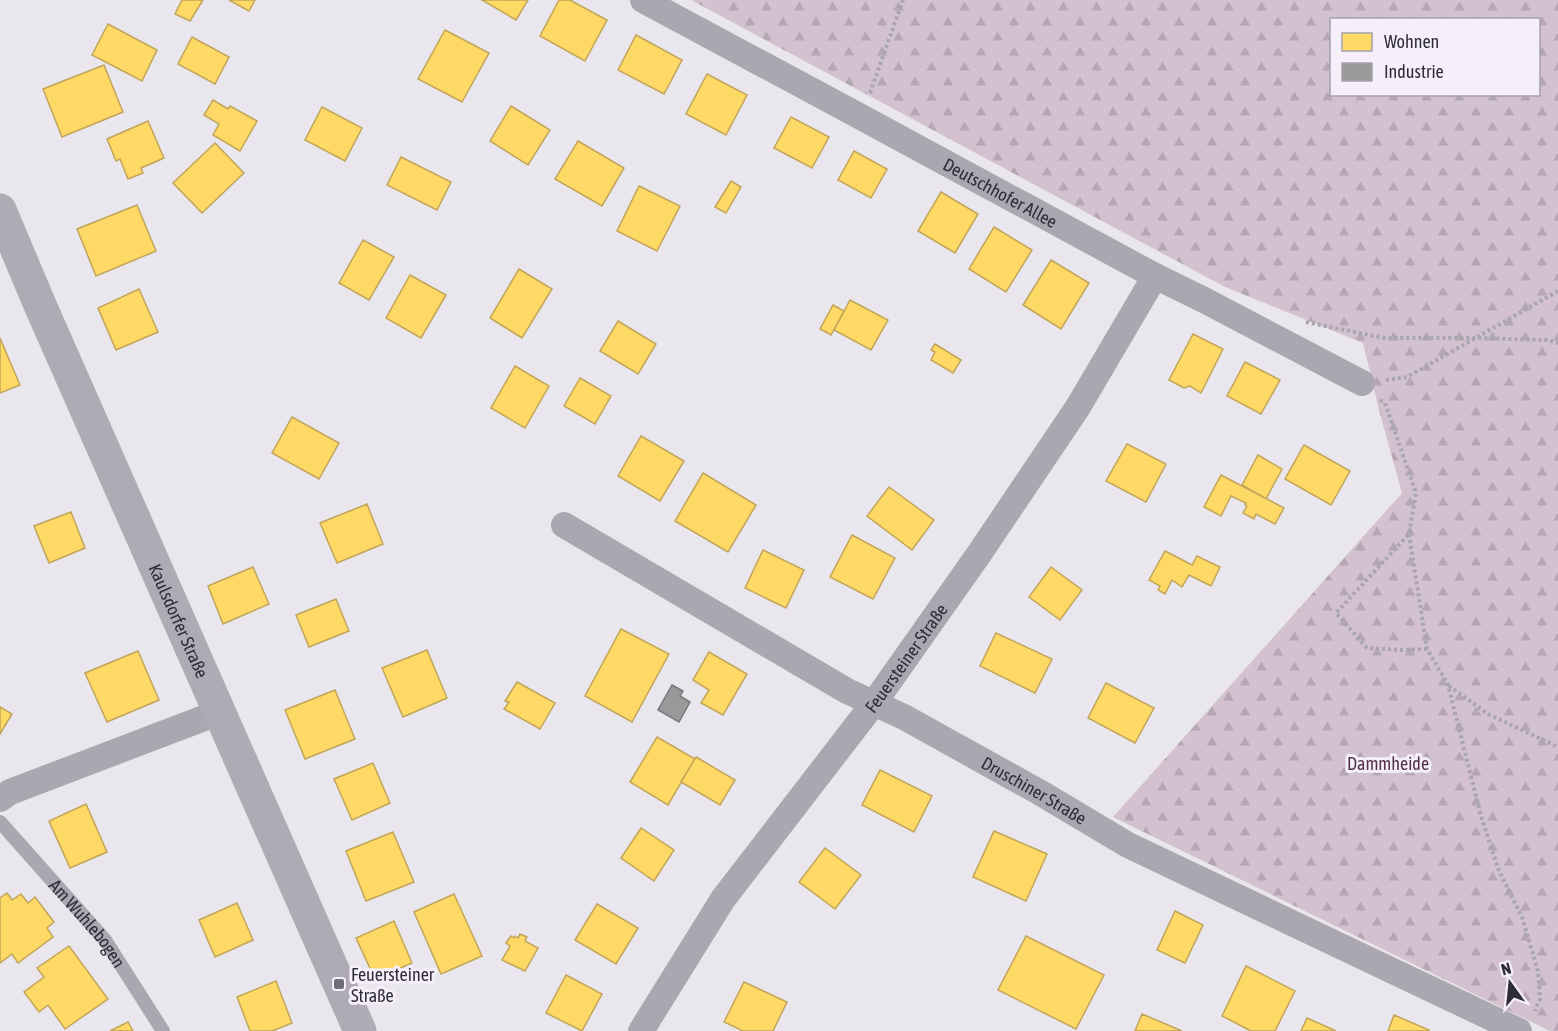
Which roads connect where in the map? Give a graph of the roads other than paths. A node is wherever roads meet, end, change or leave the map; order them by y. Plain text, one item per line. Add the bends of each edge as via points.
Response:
1 (643, 0) edge
2 (0, 210) edge
3 (1155, 276) junction
4 (1362, 383) road end
5 (564, 525) dead end
6 (874, 703) junction
7 (220, 712) junction
8 (0, 799) edge
9 (0, 822) edge
10 (1525, 1026) edge
11 (163, 1031) edge
12 (360, 1031) edge
13 (641, 1031) edge

1 - 3 street, Deutschhofer Allee
2 - 7 main road, Kaulsdorfer Straße
3 - 4 street, Deutschhofer Allee
3 - 6 street, Feuersteiner Straße via 1078,407
5 - 6 street, Druschiner Straße via 847,691
6 - 10 street, Druschiner Straße via 1128,844
6 - 13 street, Feuersteiner Straße via 723,899
7 - 8 street
7 - 12 main road, Kaulsdorfer Straße
9 - 11 lane, Am Wuhlebogen via 105,940

